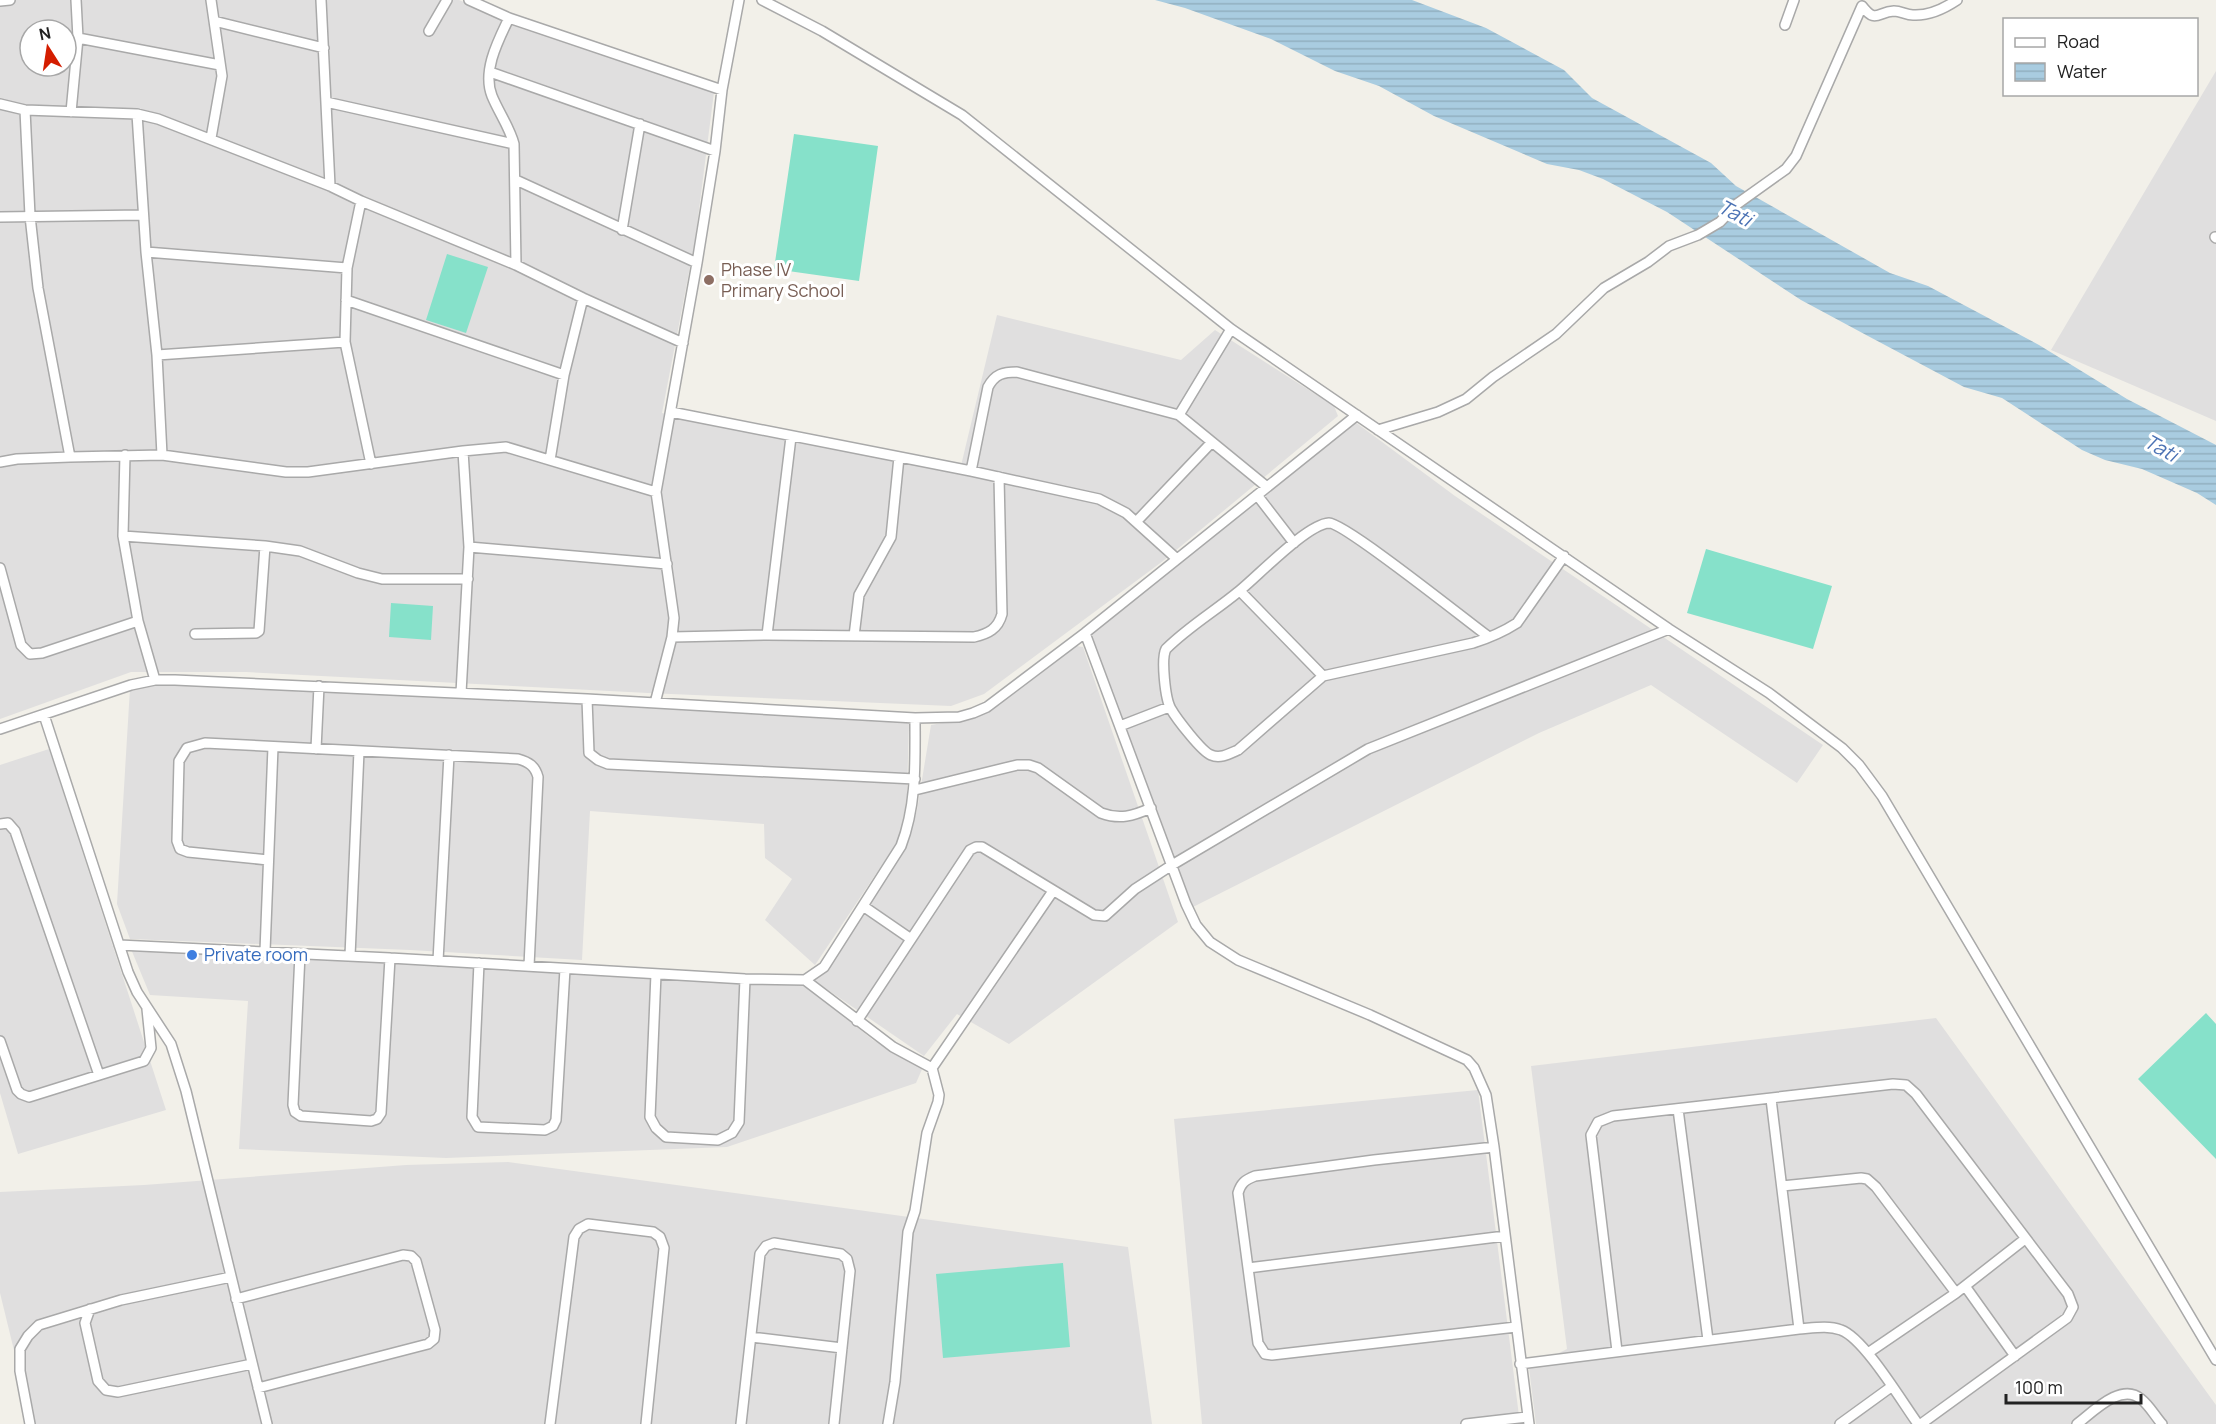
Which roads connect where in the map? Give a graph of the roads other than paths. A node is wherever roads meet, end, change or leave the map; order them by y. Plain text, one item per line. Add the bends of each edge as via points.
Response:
1 (10, 0) edge
2 (76, 0) edge
3 (211, 0) edge
4 (321, 0) edge
5 (447, 0) edge
6 (469, 0) edge
7 (739, 0) edge
8 (762, 0) edge
9 (1794, 0) edge
10 (1957, 0) edge
11 (0, 1) edge
12 (77, 18) edge
13 (509, 18) junction
14 (214, 21) junction
15 (1785, 25) dead end
16 (429, 31) dead end
17 (78, 38) edge
18 (324, 48) junction
19 (220, 65) junction
20 (490, 72) junction
21 (74, 78) edge
22 (722, 90) junction
23 (326, 102) junction
24 (0, 104) edge
25 (26, 110) junction
26 (71, 112) junction
27 (137, 114) junction
28 (640, 124) junction
29 (211, 138) junction
30 (514, 144) junction
31 (715, 151) junction
32 (516, 180) junction
33 (330, 186) junction
34 (360, 201) junction
35 (143, 215) junction
36 (30, 216) junction
37 (0, 217) edge
38 (622, 230) junction
39 (146, 252) junction
40 (697, 263) junction
41 (516, 265) junction
42 (347, 268) junction
43 (583, 298) junction
44 (346, 300) junction
45 (1231, 329) junction
46 (345, 342) junction
47 (683, 343) junction
48 (157, 355) junction
49 (564, 375) junction
50 (671, 412) junction
51 (1357, 415) junction
52 (1179, 416) junction
53 (1378, 430) junction
54 (790, 437) junction
55 (1212, 442) junction
56 (463, 451) junction
57 (125, 455) junction
58 (162, 455) junction
59 (70, 457) junction
60 (899, 457) junction
61 (550, 460) junction
62 (0, 462) edge
63 (371, 464) junction
64 (971, 471) junction
65 (999, 477) junction
66 (1267, 487) junction
67 (656, 492) junction
68 (1257, 495) junction
69 (1136, 522) junction
70 (123, 536) junction
71 (1294, 543) junction
72 (265, 546) junction
73 (469, 547) junction
74 (1564, 556) junction
75 (1176, 559) junction
76 (667, 564) junction
77 (0, 568) edge
78 (468, 579) junction
79 (1240, 591) junction
80 (138, 621) junction
81 (1669, 629) junction
82 (1085, 633) junction
83 (195, 634) dead end
84 (767, 635) junction
85 (854, 636) junction
86 (672, 638) junction
87 (1489, 638) junction
88 (1323, 676) junction
89 (155, 680) junction
90 (319, 686) junction
91 (461, 693) junction
92 (587, 699) junction
93 (655, 703) junction
94 (1169, 707) junction
95 (44, 715) junction
96 (915, 718) junction
97 (1120, 726) junction
98 (0, 729) edge
99 (273, 747) junction
100 (315, 749) junction
101 (359, 751) junction
102 (449, 755) junction
103 (915, 779) junction
104 (915, 790) junction
105 (1151, 808) junction
106 (0, 824) edge
107 (268, 860) junction
108 (1172, 865) junction
109 (1053, 891) junction
110 (863, 906) junction
111 (911, 939) junction
112 (119, 945) junction
113 (265, 951) junction
114 (300, 954) junction
115 (350, 956) junction
116 (390, 958) junction
117 (438, 961) junction
118 (479, 963) junction
119 (530, 966) junction
120 (565, 969) junction
121 (656, 974) junction
122 (745, 979) junction
123 (805, 980) junction
124 (146, 1008) junction
125 (856, 1021) junction
126 (0, 1041) edge
127 (932, 1068) junction
128 (99, 1075) junction
129 (1771, 1099) junction
130 (1678, 1109) junction
131 (1494, 1147) junction
132 (1782, 1186) junction
133 (1504, 1236) junction
134 (2025, 1239) junction
135 (1248, 1268) junction
136 (231, 1277) junction
137 (1965, 1286) junction
138 (1956, 1293) junction
139 (236, 1299) junction
140 (90, 1309) junction
141 (1516, 1327) junction
142 (1799, 1329) junction
143 (750, 1337) junction
144 (1708, 1340) junction
145 (842, 1348) junction
146 (1617, 1351) junction
147 (1868, 1353) junction
148 (2015, 1356) junction
149 (2216, 1360) edge
150 (252, 1364) junction
151 (1520, 1364) junction
152 (1891, 1387) junction
153 (258, 1388) junction
154 (1528, 1420) edge
155 (30, 1424) edge
156 (267, 1424) edge
157 (550, 1424) edge
158 (646, 1424) edge
159 (741, 1424) edge
160 (834, 1424) edge
161 (888, 1424) edge
162 (1466, 1424) edge
163 (1840, 1424) edge
164 (1920, 1424) edge
165 (2077, 1424) edge
166 (2162, 1424) edge

1 - 11 street
2 - 12 street
3 - 14 street
4 - 18 street
5 - 16 street
6 - 13 street
7 - 22 street
8 - 45 street via 822,31 962,115
9 - 15 street
10 - 53 street via 1941,9 1914,15 1897,11 1874,17 1862,6 1796,156 1786,169 1737,204 1720,222 1669,246 1605,288 1556,334 1466,399
13 - 20 street
13 - 22 street
14 - 18 street
14 - 19 street
17 - 19 street
18 - 23 street
19 - 29 street via 221,86
20 - 28 street
20 - 30 street via 492,95
21 - 26 street
22 - 31 street
23 - 30 street
23 - 33 street
24 - 25 street
25 - 26 street
25 - 36 street
26 - 27 street
27 - 29 street
27 - 35 street
28 - 31 street
28 - 38 street
29 - 33 street
30 - 32 street
31 - 40 street
32 - 38 street
32 - 41 street
33 - 34 street
34 - 41 street
34 - 42 street
35 - 36 street
35 - 39 street
36 - 37 street
36 - 59 street via 40,301
38 - 40 street
39 - 42 street
39 - 48 street
40 - 47 street
41 - 43 street
42 - 44 street
43 - 47 street
43 - 49 street
44 - 46 street
44 - 49 street
45 - 51 street
45 - 52 street
46 - 48 street
46 - 63 street
47 - 50 street
48 - 58 street
49 - 61 street
50 - 54 street
50 - 67 street
51 - 53 street
51 - 66 street
52 - 55 street
52 - 64 street via 1017,372 999,374 988,387
53 - 74 street
54 - 60 street
54 - 84 street
55 - 66 street
55 - 69 street
56 - 61 street via 506,447
56 - 63 street
56 - 73 street
57 - 58 street
57 - 59 street
57 - 70 street
58 - 63 street via 286,472
59 - 62 street
60 - 64 street
60 - 85 street via 891,537 859,595
61 - 67 street
64 - 65 street
65 - 69 street via 1099,499
65 - 85 street via 999,623 974,638
66 - 68 street
67 - 76 street
68 - 71 street
68 - 75 street
69 - 75 street
70 - 72 street
70 - 80 street
71 - 79 street
71 - 87 street via 1318,526 1337,525
72 - 78 street via 307,552 382,579
72 - 83 street via 260,632
73 - 76 street
73 - 78 street
74 - 81 street
74 - 87 street via 1517,623
75 - 82 street
76 - 86 street via 674,612
77 - 80 street via 21,645 30,654
78 - 91 street
79 - 88 street
79 - 94 street via 1166,649 1163,660
80 - 89 street
81 - 108 street via 1368,749
81 - 149 street via 1769,693 1859,765 1882,796
82 - 96 street via 987,707 959,717
82 - 97 street
84 - 85 street
84 - 86 street
86 - 93 street
87 - 88 street
88 - 94 street via 1238,750 1223,756 1210,755 1202,748
89 - 90 street
89 - 95 street
90 - 91 street
90 - 100 street
91 - 92 street
92 - 93 street
92 - 103 street via 589,753 608,764
93 - 96 street
94 - 97 street
95 - 98 street
95 - 112 street
96 - 103 street
97 - 105 street
99 - 100 street
99 - 107 street
99 - 107 street via 205,743 187,748 179,761 180,849
100 - 101 street
101 - 102 street
101 - 115 street
102 - 117 street
102 - 119 street via 518,759 536,770
103 - 104 street
104 - 105 street via 1029,765 1101,813 1131,816
104 - 110 street via 901,846
105 - 108 street
106 - 128 street via 8,823 15,831
107 - 113 street
108 - 109 street via 1104,916 1094,915
108 - 131 street via 1196,925 1210,942 1238,960 1467,1060 1483,1085
109 - 111 street via 982,847 970,849
109 - 127 street
110 - 111 street
110 - 123 street via 824,967
111 - 125 street
112 - 113 street
112 - 124 street
113 - 114 street
114 - 115 street
114 - 116 street via 293,1105 301,1116 371,1121 381,1113
115 - 116 street
116 - 117 street
117 - 118 street
118 - 119 street
118 - 120 street via 472,1117 478,1127 545,1130 553,1126
119 - 120 street
120 - 121 street
121 - 122 street
121 - 122 street via 650,1117 666,1137 718,1140 732,1134 739,1122
122 - 123 street
123 - 125 street
124 - 128 street via 152,1048 148,1056
124 - 136 street via 171,1044 186,1091
125 - 127 street
126 - 128 street via 17,1090 29,1097
127 - 161 street via 939,1095 927,1132 908,1232
129 - 130 street
129 - 132 street
129 - 134 street via 1906,1085
130 - 144 street
130 - 146 street via 1613,1116 1598,1122 1591,1135
131 - 133 street
131 - 135 street via 1246,1179 1238,1193
132 - 138 street via 1867,1179
132 - 142 street
133 - 135 street
133 - 141 street
134 - 137 street
134 - 148 street via 2068,1294 2073,1307 2067,1318
135 - 141 street via 1258,1343 1265,1354
136 - 139 street
136 - 140 street
137 - 138 street
137 - 148 street
138 - 147 street
139 - 150 street
139 - 153 street via 411,1256 417,1261 435,1330 434,1339 428,1344
140 - 150 street via 85,1323 98,1381 106,1390 118,1392
140 - 155 street via 39,1325 20,1349
141 - 151 street
142 - 144 street
142 - 147 street via 1828,1327 1848,1332
143 - 145 street
143 - 145 street via 760,1254 774,1243 841,1254 847,1259 850,1270
143 - 159 street
144 - 146 street
145 - 160 street
146 - 151 street
147 - 152 street
148 - 164 street
150 - 153 street
151 - 154 street
152 - 163 street
152 - 164 street
153 - 156 street
154 - 162 street
157 - 158 street via 574,1237 588,1224 653,1232 664,1248
165 - 166 street via 2116,1395 2130,1393 2143,1400

